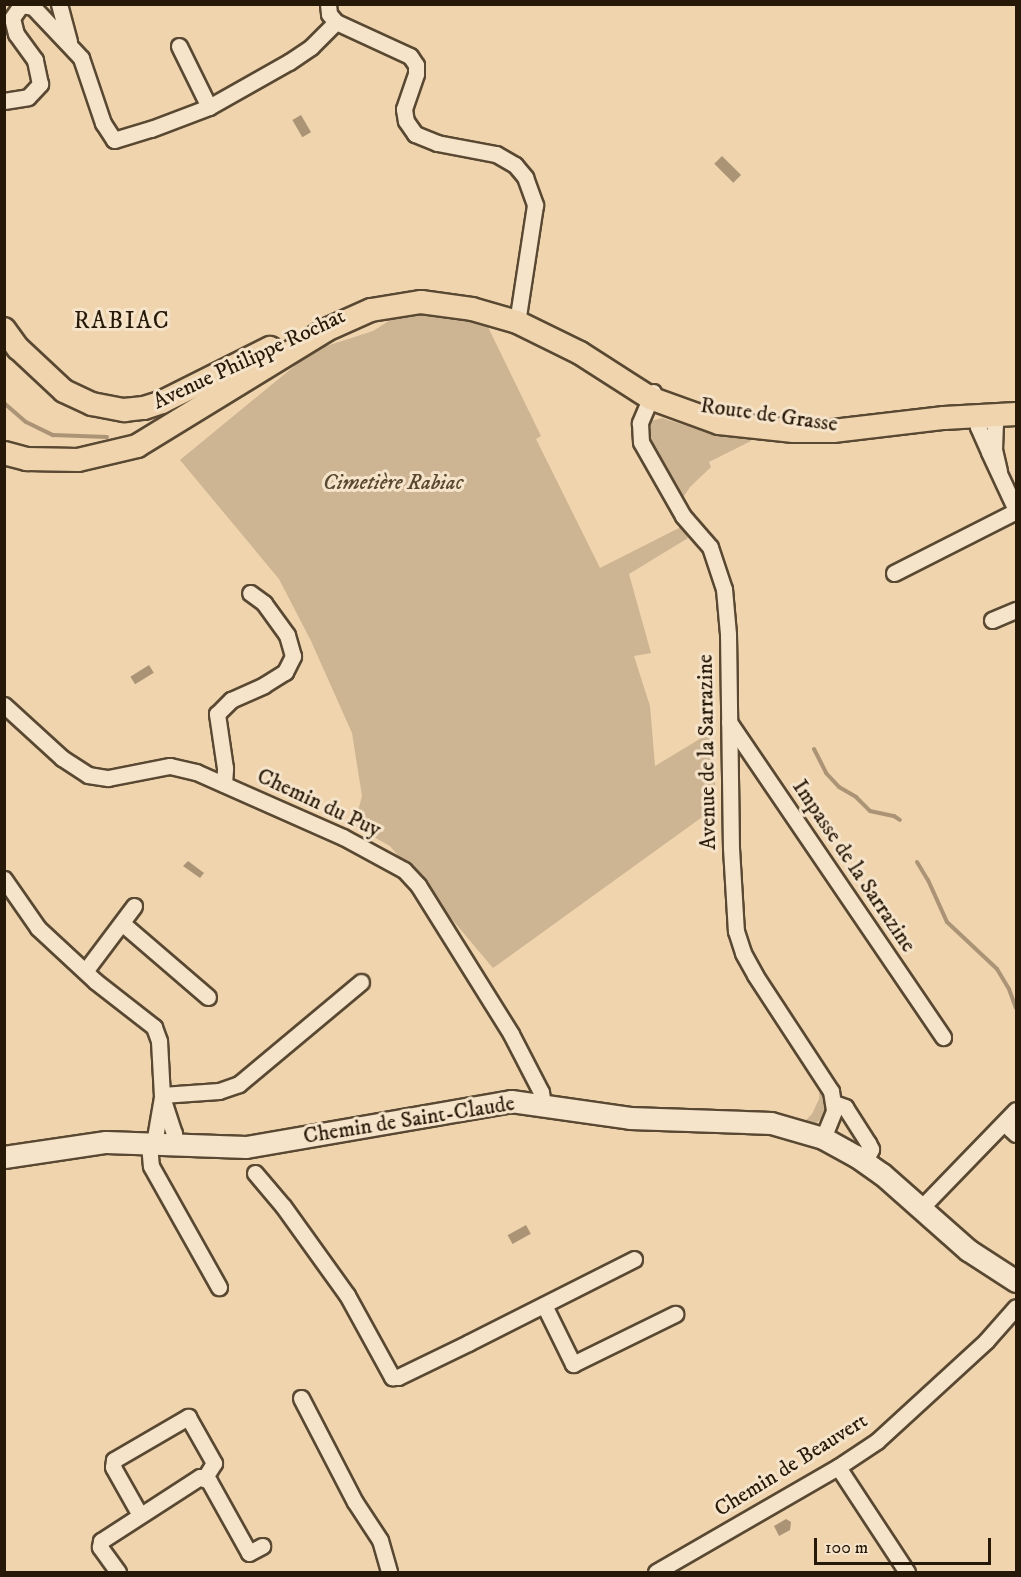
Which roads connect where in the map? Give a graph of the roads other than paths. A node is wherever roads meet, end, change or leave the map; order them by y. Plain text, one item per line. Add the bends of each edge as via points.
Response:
1 (59, 4) edge
2 (328, 4) edge
3 (336, 22) junction
4 (69, 42) junction
5 (179, 46) dead end
6 (4, 101) edge
7 (209, 107) junction
8 (518, 318) junction
9 (4, 329) edge
10 (182, 392) junction
11 (652, 394) junction
12 (200, 410) junction
13 (1017, 414) edge
14 (985, 416) junction
15 (4, 453) edge
16 (1017, 511) edge
17 (894, 573) dead end
18 (250, 593) dead end
19 (1017, 610) edge
20 (992, 620) dead end
21 (5, 707) edge
22 (728, 721) junction
23 (224, 784) junction
24 (4, 879) edge
25 (134, 906) dead end
26 (123, 924) junction
27 (86, 970) junction
28 (361, 982) dead end
29 (208, 997) dead end
30 (943, 1037) dead end
31 (162, 1096) junction
32 (535, 1103) junction
33 (834, 1103) junction
34 (1017, 1110) edge
35 (1004, 1123) junction
36 (1017, 1134) edge
37 (823, 1138) junction
38 (159, 1144) junction
39 (4, 1157) edge
40 (865, 1162) junction
41 (255, 1173) dead end
42 (921, 1208) junction
43 (634, 1259) dead end
44 (1017, 1281) edge
45 (219, 1287) dead end
46 (544, 1305) junction
47 (1017, 1307) edge
48 (675, 1314) dead end
49 (301, 1398) dead end
50 (838, 1467) junction
51 (204, 1479) junction
52 (140, 1515) junction
53 (262, 1546) dead end
54 (118, 1572) edge
55 (389, 1572) edge
56 (656, 1572) edge
57 (907, 1572) edge

1 - 4 street
2 - 3 street via 329,14
3 - 7 street via 289,62
3 - 8 street via 410,56 416,74 404,109 406,121 415,134 496,154 515,165 525,177 535,205
4 - 6 street via 33,7 21,5 12,18 16,34 35,60 40,84 28,97
4 - 7 street via 81,58 103,123 114,140
5 - 7 street
8 - 10 main road, Avenue Philippe Rochat via 465,299 434,295 386,298 330,320
8 - 11 main road, Avenue Philippe Rochat
8 - 12 main road, Avenue Philippe Rochat via 421,302 371,310 312,337
9 - 10 main road, Avenue Philippe Rochat via 45,376 64,391 92,404 124,410 144,408
10 - 12 main road via 219,380 225,382
11 - 14 main road, Route de Grasse via 719,423 794,431 833,431
11 - 22 street, Avenue de la Sarrazine via 640,423 641,442 682,516 710,547 720,572 728,636
12 - 15 main road, Avenue Philippe Rochat via 137,446 84,460 27,459
13 - 14 main road, Route de Grasse
14 - 16 street via 995,424 994,450 999,471
16 - 17 street
18 - 23 street via 264,603 287,635 293,656 285,672 231,700 217,714
19 - 20 street
21 - 23 street, Chemin du Puy via 87,776 108,778 170,766
22 - 30 street, Impasse de la Sarrazine
22 - 33 street, Avenue de la Sarrazine via 736,931 743,953 820,1072
23 - 32 street, Chemin du Puy via 343,837 412,876 511,1034 541,1092
24 - 27 street via 38,928
25 - 26 street
26 - 27 street
26 - 29 street
27 - 31 street via 154,1027 159,1041
28 - 31 street via 238,1084 219,1091
31 - 38 street
32 - 37 street, Chemin de Saint-Claude via 630,1118 757,1121
32 - 38 street, Chemin de Saint-Claude via 511,1101 246,1147
33 - 37 street
33 - 40 street, Avenue de la Sarrazine via 845,1107 868,1143 871,1149
34 - 35 street
35 - 36 street
35 - 42 street
37 - 40 street, Chemin de Saint-Claude
38 - 39 street, Chemin de Saint-Claude via 88,1143
38 - 45 street via 151,1166
40 - 42 street, Chemin de Saint-Claude
41 - 46 street via 347,1295 392,1377
42 - 44 street, Chemin de Saint-Claude via 968,1250
43 - 46 street
46 - 48 street via 573,1365
47 - 50 street, Chemin de Beauvert via 895,1425
49 - 55 street via 355,1502 380,1540
50 - 56 street, Chemin de Beauvert
50 - 57 street
51 - 52 street via 200,1477
51 - 52 street via 214,1463 188,1417 114,1460 113,1467
51 - 53 street via 249,1553
52 - 54 street via 101,1541 100,1547

